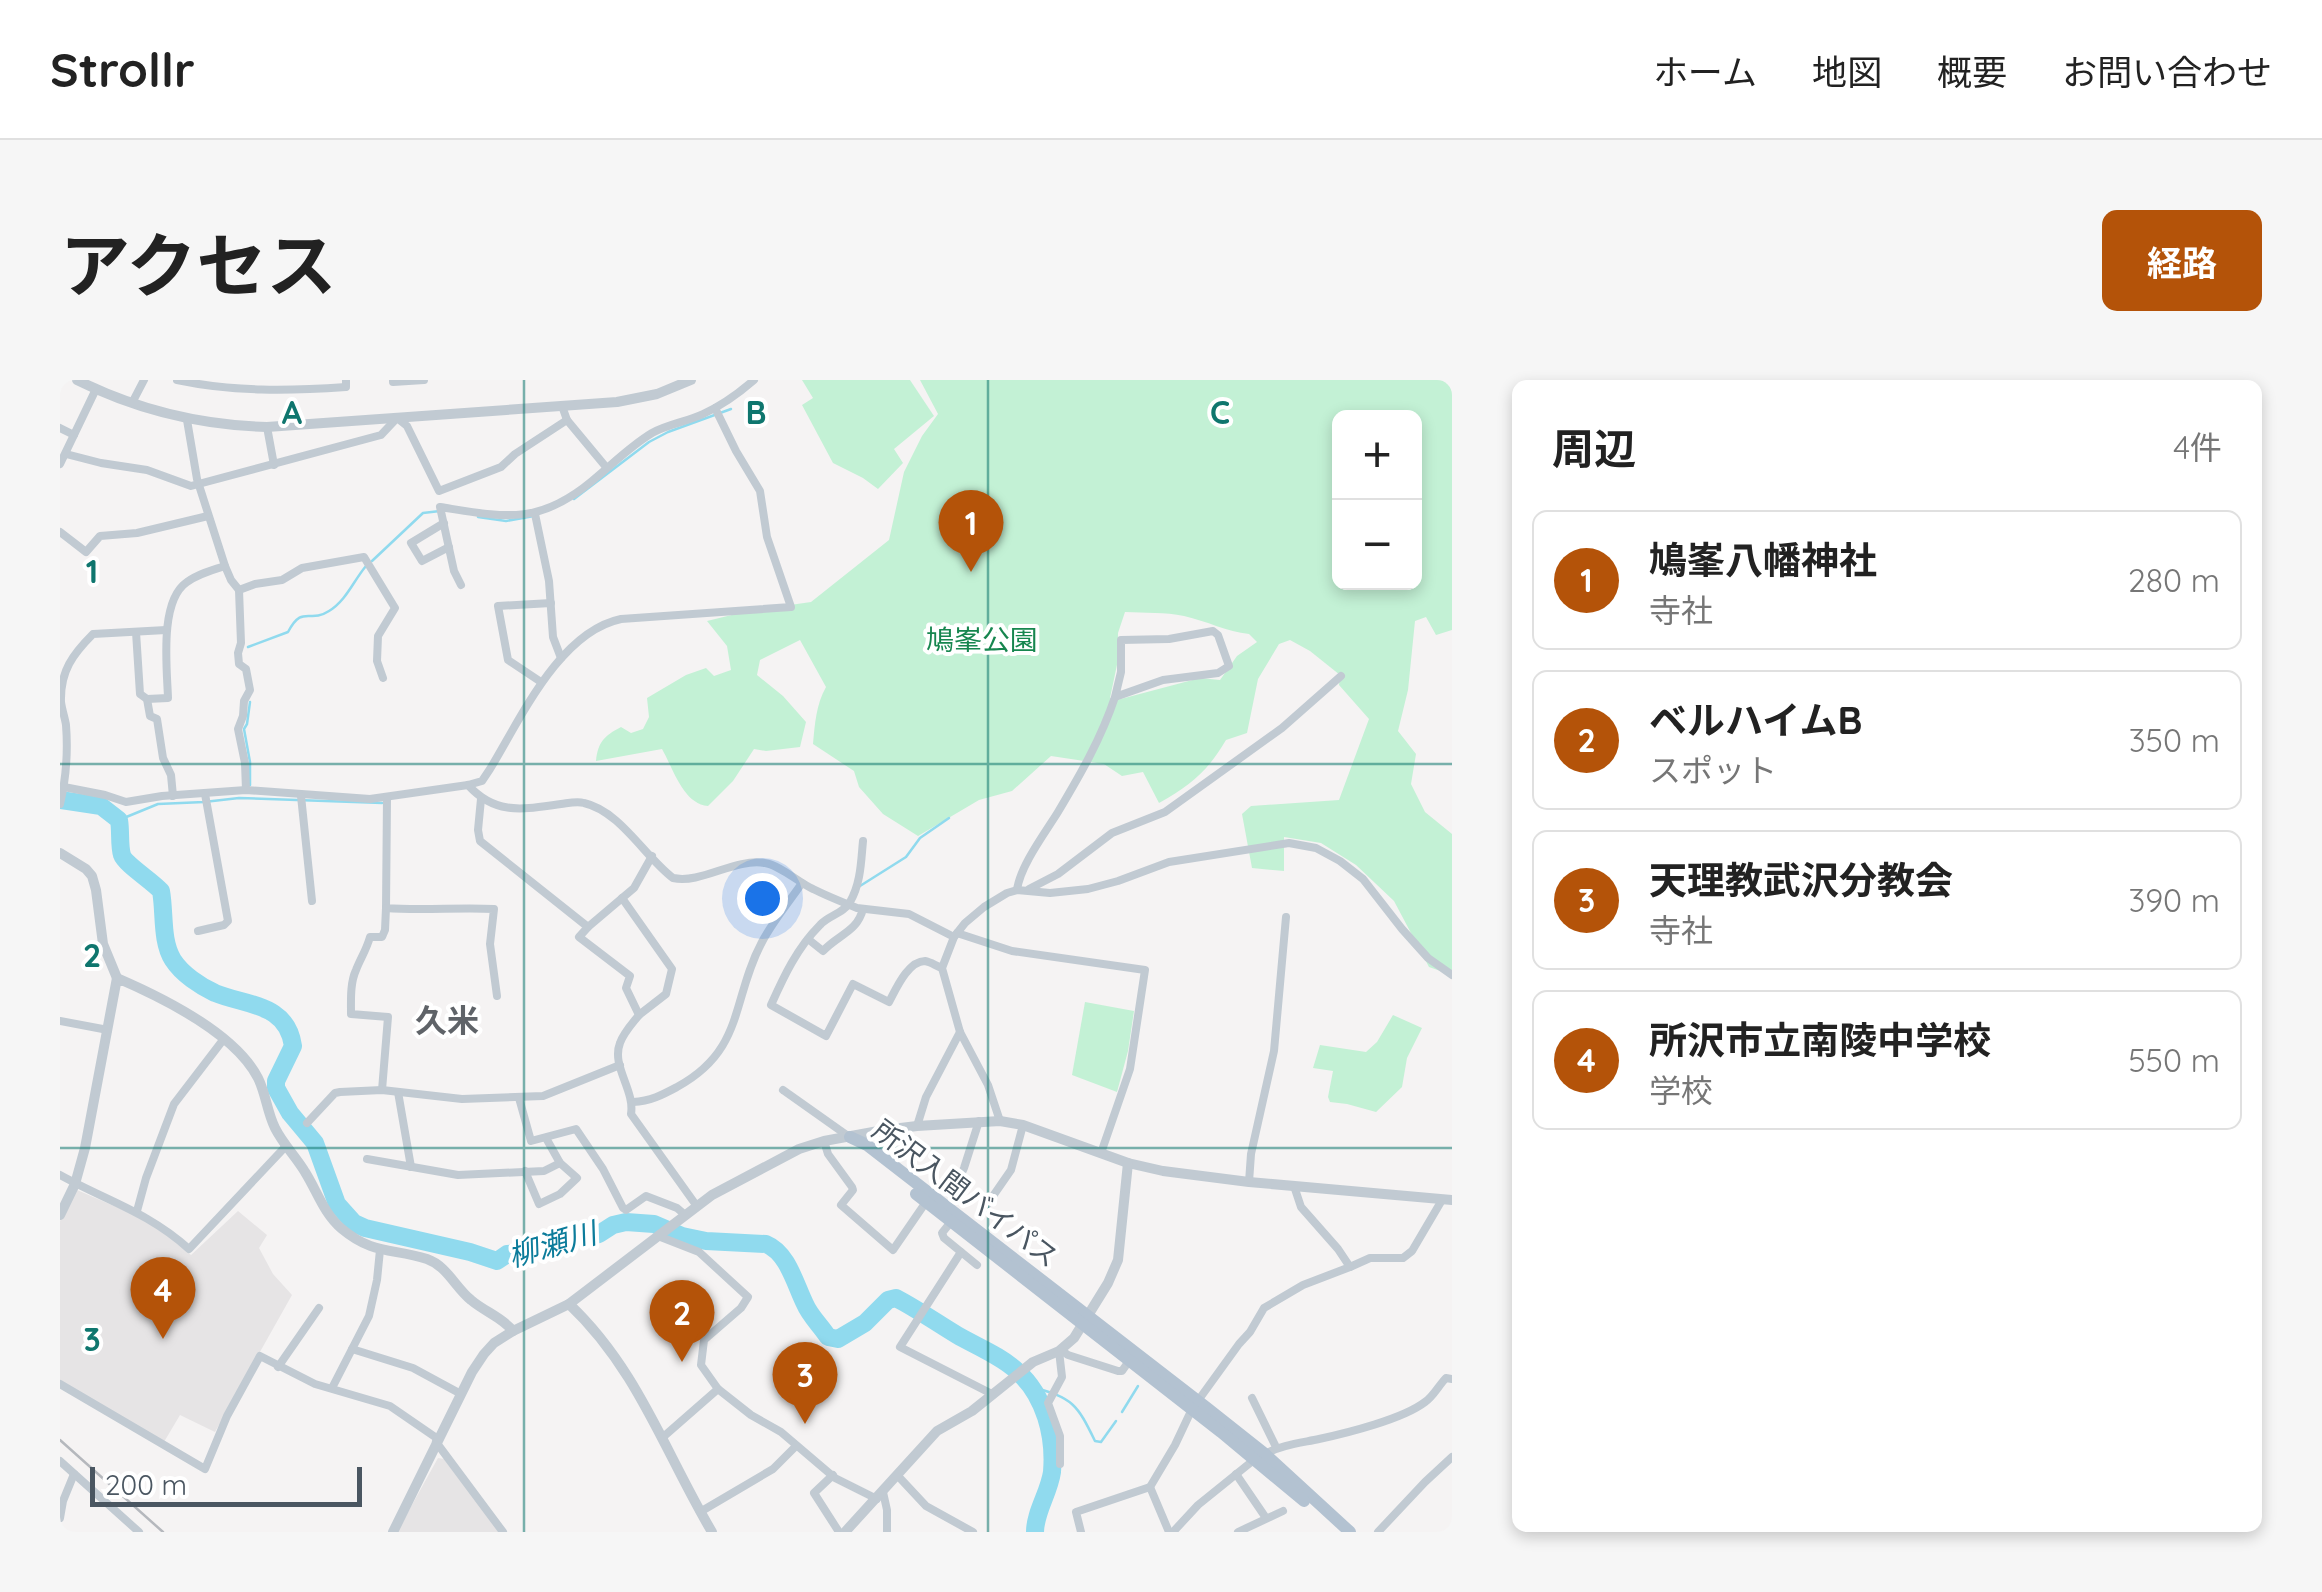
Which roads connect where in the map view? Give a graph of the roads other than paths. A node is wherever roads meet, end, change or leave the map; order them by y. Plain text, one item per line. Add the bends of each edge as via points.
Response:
1 (77, 380) edge
2 (144, 380) edge
3 (177, 380) edge
4 (346, 380) edge
5 (393, 380) edge
6 (424, 380) edge
7 (690, 380) edge
8 (754, 380) edge
9 (243, 384) edge
10 (96, 390) junction
11 (132, 403) junction
12 (562, 406) junction
13 (716, 408) junction
14 (396, 418) junction
15 (187, 420) junction
16 (567, 420) junction
17 (267, 427) junction
18 (60, 428) edge
19 (74, 436) junction
20 (66, 454) junction
21 (60, 464) edge
22 (274, 464) junction
23 (606, 468) junction
24 (199, 485) junction
25 (535, 514) junction
26 (208, 516) junction
27 (444, 523) junction
28 (60, 532) edge
29 (448, 547) junction
30 (224, 566) junction
31 (460, 585) dead end
32 (239, 590) junction
33 (551, 602) junction
34 (166, 630) junction
35 (136, 632) junction
36 (561, 658) junction
37 (1341, 676) dead end
38 (383, 678) dead end
39 (541, 682) junction
40 (60, 686) edge
41 (1115, 697) junction
42 (147, 699) junction
43 (468, 785) junction
44 (64, 787) junction
45 (246, 790) junction
46 (173, 796) junction
47 (301, 796) junction
48 (386, 798) junction
49 (206, 799) junction
50 (481, 799) junction
51 (60, 804) edge
52 (864, 840) dead end
53 (60, 853) edge
54 (652, 856) junction
55 (802, 883) junction
56 (1021, 890) junction
57 (622, 898) junction
58 (312, 901) dead end
59 (849, 905) junction
60 (386, 908) junction
61 (864, 909) junction
62 (1286, 918) dead end
63 (588, 928) junction
64 (198, 931) dead end
65 (955, 935) junction
66 (808, 940) junction
67 (942, 968) junction
68 (1452, 975) edge
69 (118, 978) junction
70 (497, 996) dead end
71 (639, 1016) junction
72 (60, 1022) edge
73 (108, 1030) junction
74 (960, 1032) junction
75 (223, 1040) junction
76 (620, 1066) junction
77 (382, 1090) junction
78 (783, 1090) dead end
79 (398, 1092) junction
80 (518, 1098) junction
81 (633, 1102) junction
82 (979, 1121) junction
83 (1000, 1121) junction
84 (308, 1123) dead end
85 (917, 1126) junction
86 (1023, 1126) junction
87 (546, 1138) junction
88 (850, 1138) junction
89 (824, 1141) junction
90 (286, 1146) junction
91 (1101, 1153) junction
92 (367, 1158) dead end
93 (560, 1163) junction
94 (1128, 1163) junction
95 (411, 1167) junction
96 (525, 1171) junction
97 (60, 1175) edge
98 (1250, 1182) junction
99 (75, 1184) junction
100 (1294, 1186) junction
101 (953, 1193) dead end
102 (1447, 1200) edge
103 (926, 1202) junction
104 (696, 1206) junction
105 (984, 1209) dead end
106 (137, 1211) junction
107 (60, 1215) edge
108 (680, 1218) junction
109 (950, 1222) junction
110 (659, 1235) junction
111 (380, 1250) junction
112 (962, 1252) junction
113 (977, 1265) dead end
114 (1350, 1267) junction
115 (569, 1304) junction
116 (318, 1308) dead end
117 (1085, 1321) junction
118 (514, 1332) junction
119 (352, 1349) junction
120 (1061, 1350) junction
121 (1129, 1361) junction
122 (278, 1366) junction
123 (1452, 1379) edge
124 (60, 1384) edge
125 (332, 1388) junction
126 (718, 1389) junction
127 (461, 1394) junction
128 (992, 1394) junction
129 (1252, 1398) dead end
130 (1194, 1404) junction
131 (662, 1438) junction
132 (437, 1441) junction
133 (796, 1446) junction
134 (1265, 1453) junction
135 (1452, 1457) edge
136 (60, 1461) edge
137 (1060, 1464) dead end
138 (74, 1474) junction
139 (1236, 1474) junction
140 (833, 1476) junction
141 (898, 1476) junction
142 (1150, 1488) junction
143 (880, 1496) junction
144 (1283, 1511) dead end
145 (700, 1512) junction
146 (60, 1518) edge
147 (1266, 1518) junction
148 (888, 1531) edge
149 (140, 1532) edge
150 (393, 1532) edge
151 (503, 1532) edge
152 (712, 1532) edge
153 (842, 1532) edge
154 (974, 1532) edge
155 (1081, 1532) edge
156 (1171, 1532) edge
157 (1238, 1532) edge
158 (1338, 1532) edge
159 (1350, 1532) edge
160 (1378, 1532) edge

1 - 10 street
2 - 11 street
3 - 9 street
4 - 9 street via 346,386 284,391
5 - 6 street
7 - 12 street via 637,399
8 - 13 street
10 - 11 street
10 - 19 street
11 - 15 street
12 - 14 street
12 - 16 street
13 - 23 street via 664,427
13 - 36 street via 760,491 766,536 791,607 606,622
14 - 16 street via 407,426 439,491 501,468
14 - 17 street
14 - 22 street via 381,435
15 - 17 street
15 - 24 street
16 - 23 street
17 - 22 street
18 - 19 street
19 - 20 street
20 - 21 street
20 - 24 street
22 - 24 street
23 - 25 street via 572,496
24 - 26 street
25 - 27 street via 504,517 440,507
25 - 33 street
26 - 28 street via 100,536 86,552
26 - 30 street
27 - 29 street
27 - 29 street via 411,543 422,561
29 - 31 street
30 - 32 street
30 - 34 street via 184,583
32 - 38 street via 364,556 394,608 378,636
32 - 45 street via 238,652 250,690 238,729
33 - 36 street via 552,637
33 - 39 street via 498,606 508,660
34 - 35 street
34 - 42 street via 168,698
35 - 40 street via 92,634 70,657
35 - 42 street via 140,694
36 - 39 street
37 - 56 street via 1282,728 1165,812 1112,834 1058,874
39 - 43 street via 490,770
40 - 44 street
41 - 41 street via 1163,680 1218,673 1229,666 1218,635 1122,640
41 - 56 street via 1095,749 1018,883
42 - 46 street via 150,716 158,719
43 - 48 street
43 - 50 street
44 - 46 street via 126,802
44 - 51 street
45 - 47 street
45 - 49 street
46 - 49 street
47 - 48 street
47 - 58 street
48 - 60 street
49 - 64 street via 228,921
50 - 54 street via 528,810 584,803 605,813
50 - 63 street via 480,840
52 - 59 street
53 - 69 street via 92,876 103,944
54 - 55 street via 673,878 763,862
54 - 57 street
55 - 59 street
55 - 81 street via 762,943 717,1054 697,1076 650,1101
56 - 65 street via 984,908
56 - 68 street via 1088,890 1169,862 1288,843 1316,848 1363,880 1428,958
57 - 63 street
57 - 71 street via 672,969 666,994
59 - 61 street
59 - 66 street
60 - 70 street via 494,909 490,944
60 - 77 street via 382,937 370,937 356,971 350,1014 388,1017
61 - 65 street via 909,914
61 - 66 street via 856,926 822,950
62 - 98 street via 1274,1051
63 - 71 street via 579,937 630,976 626,988
65 - 67 street
65 - 91 street via 1012,952 1145,970 1130,1069
66 - 67 street via 771,1005 826,1036 853,984 890,1002 918,963
67 - 74 street
69 - 73 street
69 - 75 street via 178,1007
71 - 76 street via 620,1043
72 - 73 street
73 - 99 street
74 - 83 street
74 - 85 street
75 - 90 street via 259,1080
75 - 106 street via 174,1104
76 - 80 street via 552,1093
76 - 81 street
77 - 79 street
77 - 84 street via 335,1093
78 - 88 street
79 - 80 street
79 - 95 street
80 - 87 street via 531,1141
81 - 104 street via 633,1119
82 - 83 street
82 - 85 street
82 - 101 street
83 - 86 street
85 - 88 street
86 - 91 street
86 - 105 street via 1011,1170
87 - 93 street
87 - 108 street via 576,1129 623,1208 646,1196 677,1208
88 - 89 street
88 - 103 main road, 所沢入間バイパス
88 - 117 main road, 所沢入間バイパス via 866,1144
89 - 103 street via 852,1187 841,1205 893,1250
89 - 104 street
90 - 106 street via 189,1250
90 - 111 street via 336,1224
91 - 94 street
92 - 95 street
93 - 96 street
93 - 96 street via 577,1178 539,1204
94 - 98 street
94 - 117 street via 1118,1260
95 - 96 street via 458,1175
97 - 99 street
98 - 100 street
99 - 106 street
99 - 107 street
100 - 102 street
100 - 114 street via 1301,1208
102 - 114 street via 1403,1258 1370,1258
103 - 109 main road, 所沢入間バイパス
104 - 108 street
108 - 110 street
109 - 112 street via 942,1236
109 - 117 main road, 所沢入間バイパス
110 - 115 street
110 - 126 street via 699,1252 748,1296 702,1344 703,1370
111 - 118 street via 435,1263
111 - 119 street via 368,1316
112 - 113 street
112 - 128 street via 900,1348
114 - 130 street via 1264,1308
115 - 118 street
115 - 131 street via 606,1342
116 - 122 street
117 - 120 street
117 - 121 main road, 所沢入間バイパス
117 - 130 main road, 所沢入間バイパス
118 - 127 street via 484,1354
119 - 125 street
119 - 127 street via 413,1368
120 - 121 street via 1118,1372
120 - 128 street via 1028,1365
120 - 137 street via 1062,1377 1048,1403 1060,1436
121 - 130 main road, 所沢入間バイパス
122 - 124 street via 260,1356 205,1469
122 - 125 street
123 - 134 street via 1398,1416
125 - 132 street via 390,1406
126 - 131 street
126 - 133 street
127 - 132 street
128 - 141 street via 936,1432
129 - 134 street
130 - 134 main road, 所沢入間バイパス
130 - 142 street
131 - 145 street
132 - 150 street
132 - 151 street
133 - 140 street
133 - 145 street via 772,1469
134 - 139 street
134 - 158 main road, 所沢入間バイパス
134 - 159 main road, 所沢入間バイパス
135 - 160 street
136 - 138 street
138 - 146 street
138 - 149 street
139 - 147 street
139 - 156 street
140 - 143 street
140 - 153 street via 814,1493
141 - 143 street
141 - 154 street via 926,1506
142 - 155 street via 1076,1512
142 - 156 street
143 - 148 street
143 - 153 street
144 - 147 street
145 - 152 street
147 - 157 street

